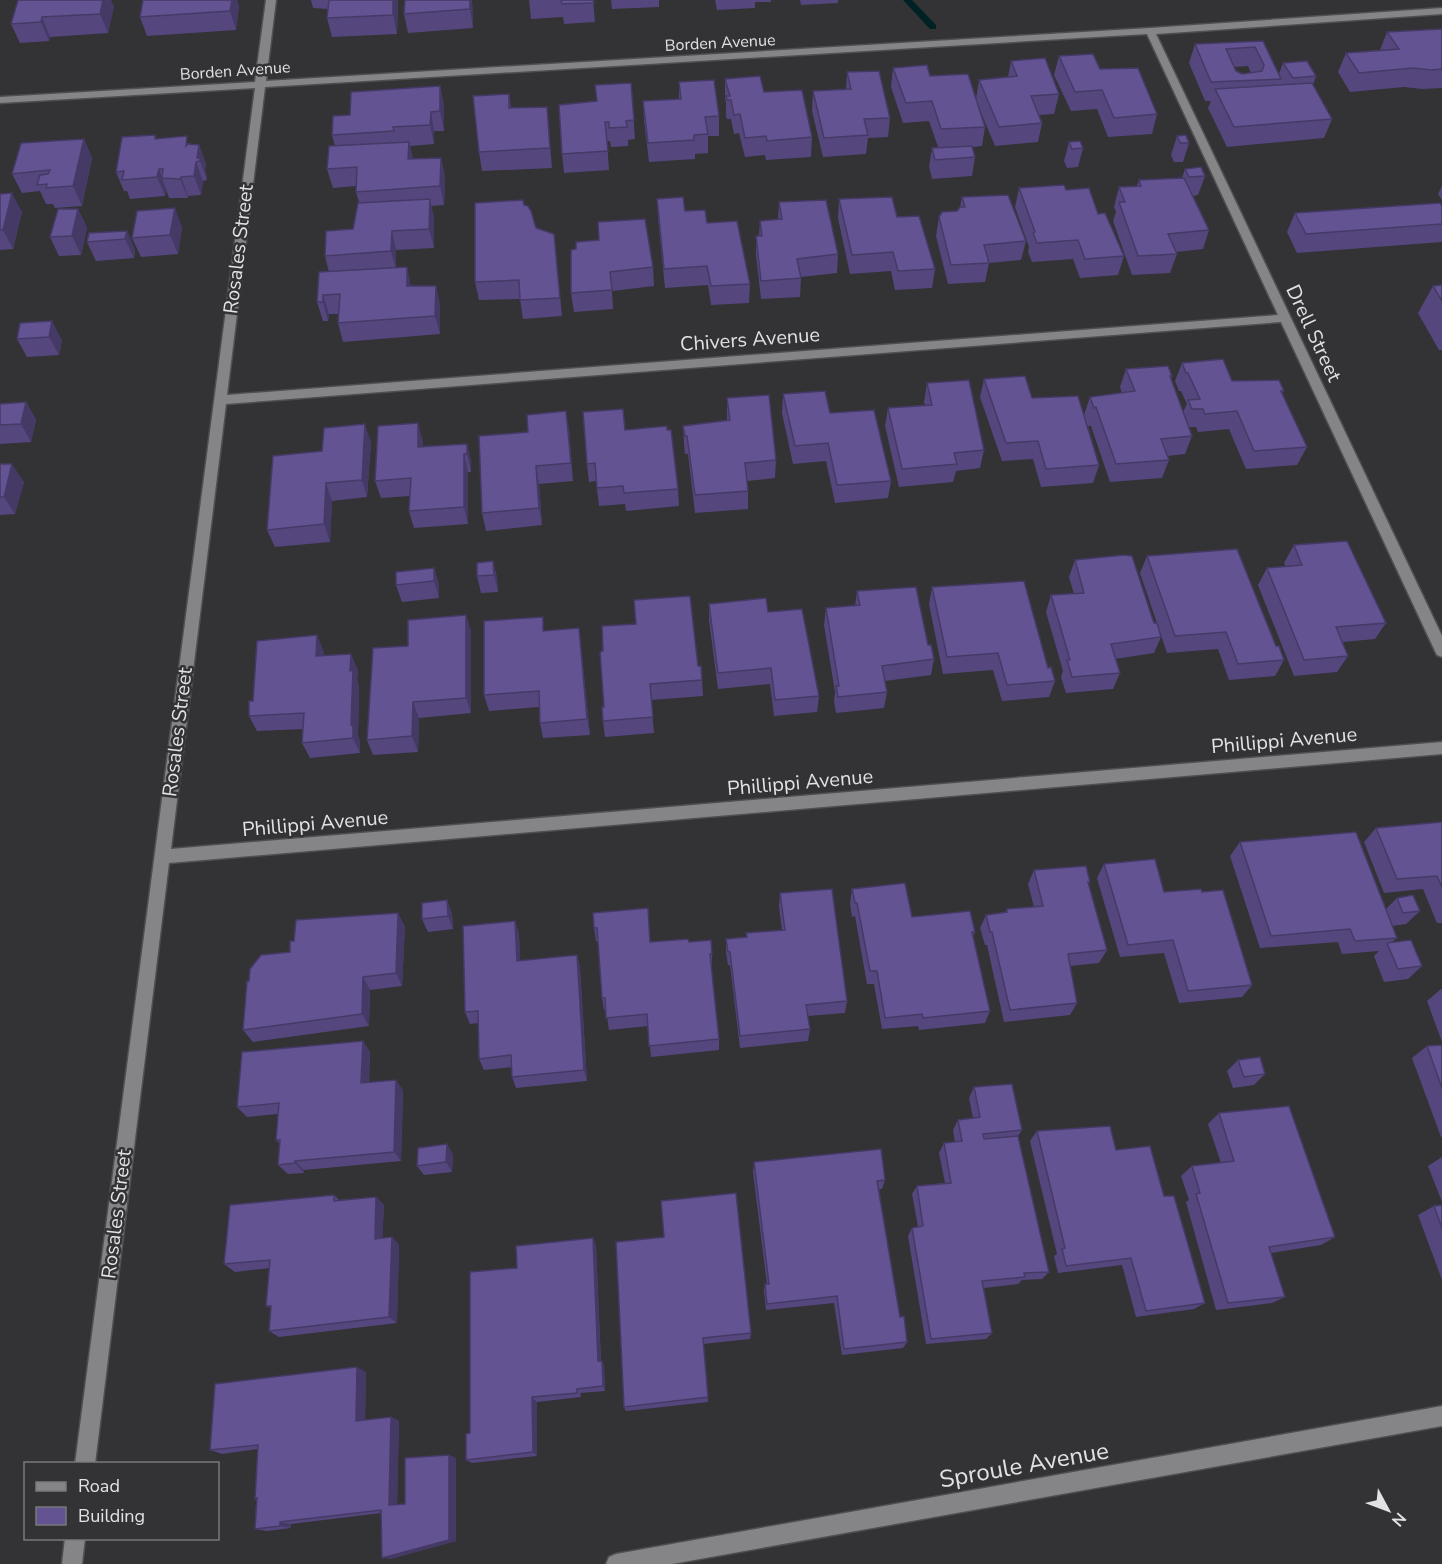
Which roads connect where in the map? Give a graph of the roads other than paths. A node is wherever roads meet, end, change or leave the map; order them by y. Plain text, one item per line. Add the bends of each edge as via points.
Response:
1 (271, 0) edge
2 (1442, 11) edge
3 (1150, 31) junction
4 (259, 84) junction
5 (0, 100) edge
6 (1285, 318) junction
7 (219, 400) junction
8 (1442, 651) edge
9 (1442, 748) edge
10 (161, 857) junction
11 (1442, 1416) edge
12 (85, 1462) edge
13 (75, 1540) edge
14 (72, 1564) edge
15 (616, 1564) edge

1 - 4 street, Rosales Street
2 - 3 street, Borden Avenue
3 - 4 street, Borden Avenue
3 - 6 street, Drell Street
4 - 5 street, Borden Avenue
4 - 7 street, Rosales Street
6 - 7 street, Chivers Avenue
6 - 8 street, Drell Street
7 - 10 street, Rosales Street
9 - 10 street, Phillippi Avenue
10 - 12 street, Rosales Street
11 - 15 street, Sproule Avenue
13 - 14 street

